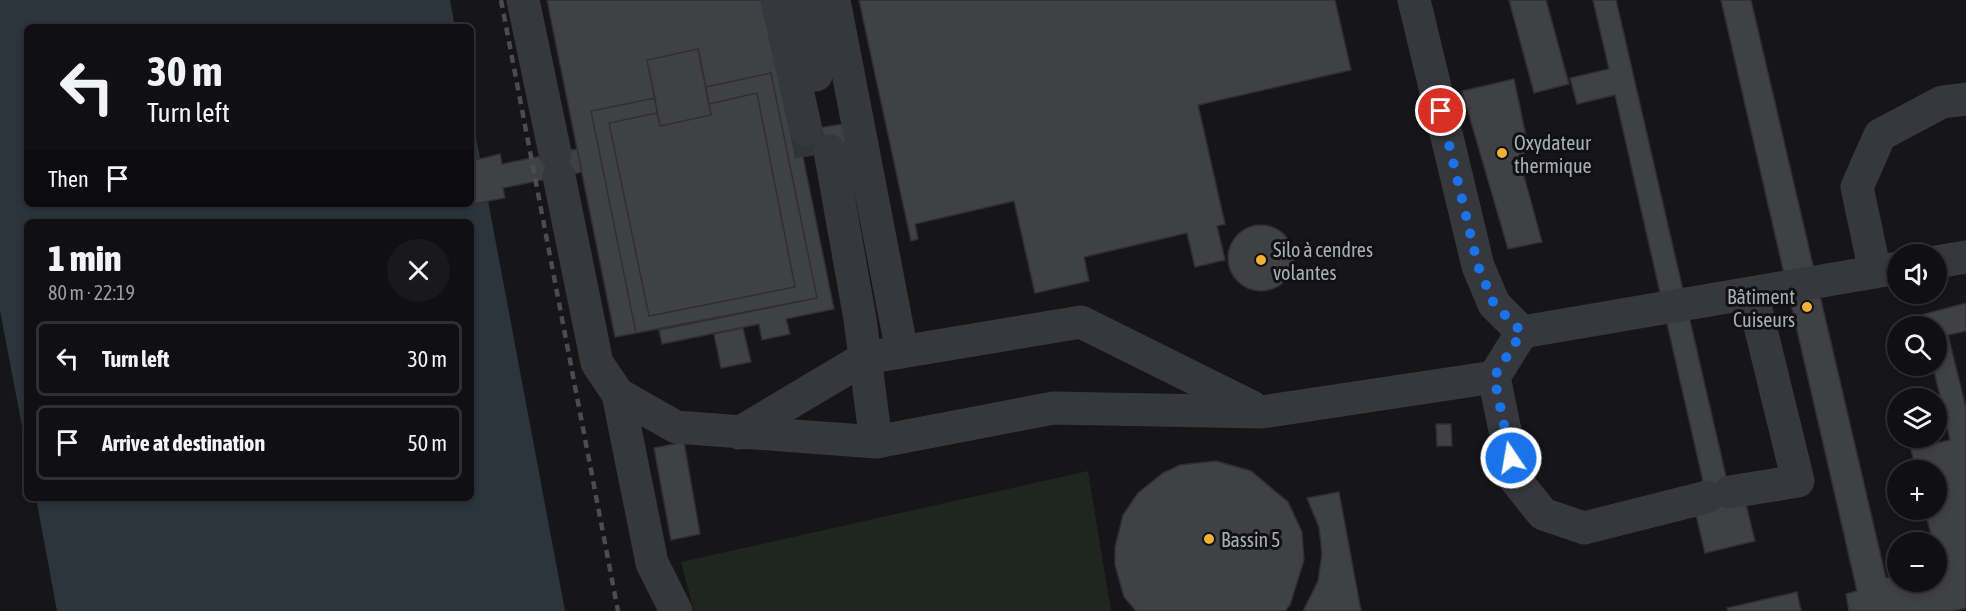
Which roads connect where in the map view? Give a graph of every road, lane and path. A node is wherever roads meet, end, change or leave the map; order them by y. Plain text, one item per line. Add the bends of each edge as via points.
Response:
1 (523, 0) edge
2 (777, 0) edge
3 (802, 0) edge
4 (834, 0) edge
5 (1414, 0) edge
6 (1966, 99) edge
7 (818, 141) junction
8 (1966, 256) edge
9 (1947, 259) edge
10 (1886, 270) edge
11 (1752, 293) junction
12 (1522, 332) junction
13 (902, 352) junction
14 (865, 358) junction
15 (1494, 377) junction
16 (618, 394) junction
17 (1262, 412) junction
18 (740, 433) junction
19 (876, 442) junction
20 (676, 611) edge

1 - 16 lane via 597,363
2 - 7 lane
3 - 7 lane
4 - 13 lane
5 - 12 lane via 1478,266 1494,304
6 - 10 lane via 1942,102 1880,135 1857,187
7 - 14 lane
8 - 9 lane
10 - 11 lane
11 - 12 lane
11 - 15 lane via 1798,481 1718,495 1584,528 1543,514 1515,479
12 - 15 lane
13 - 14 lane
13 - 17 lane via 1081,322
14 - 18 lane
14 - 19 lane
15 - 17 lane
16 - 18 lane via 676,427
16 - 20 lane via 652,563
17 - 19 lane via 1053,408
18 - 19 lane

